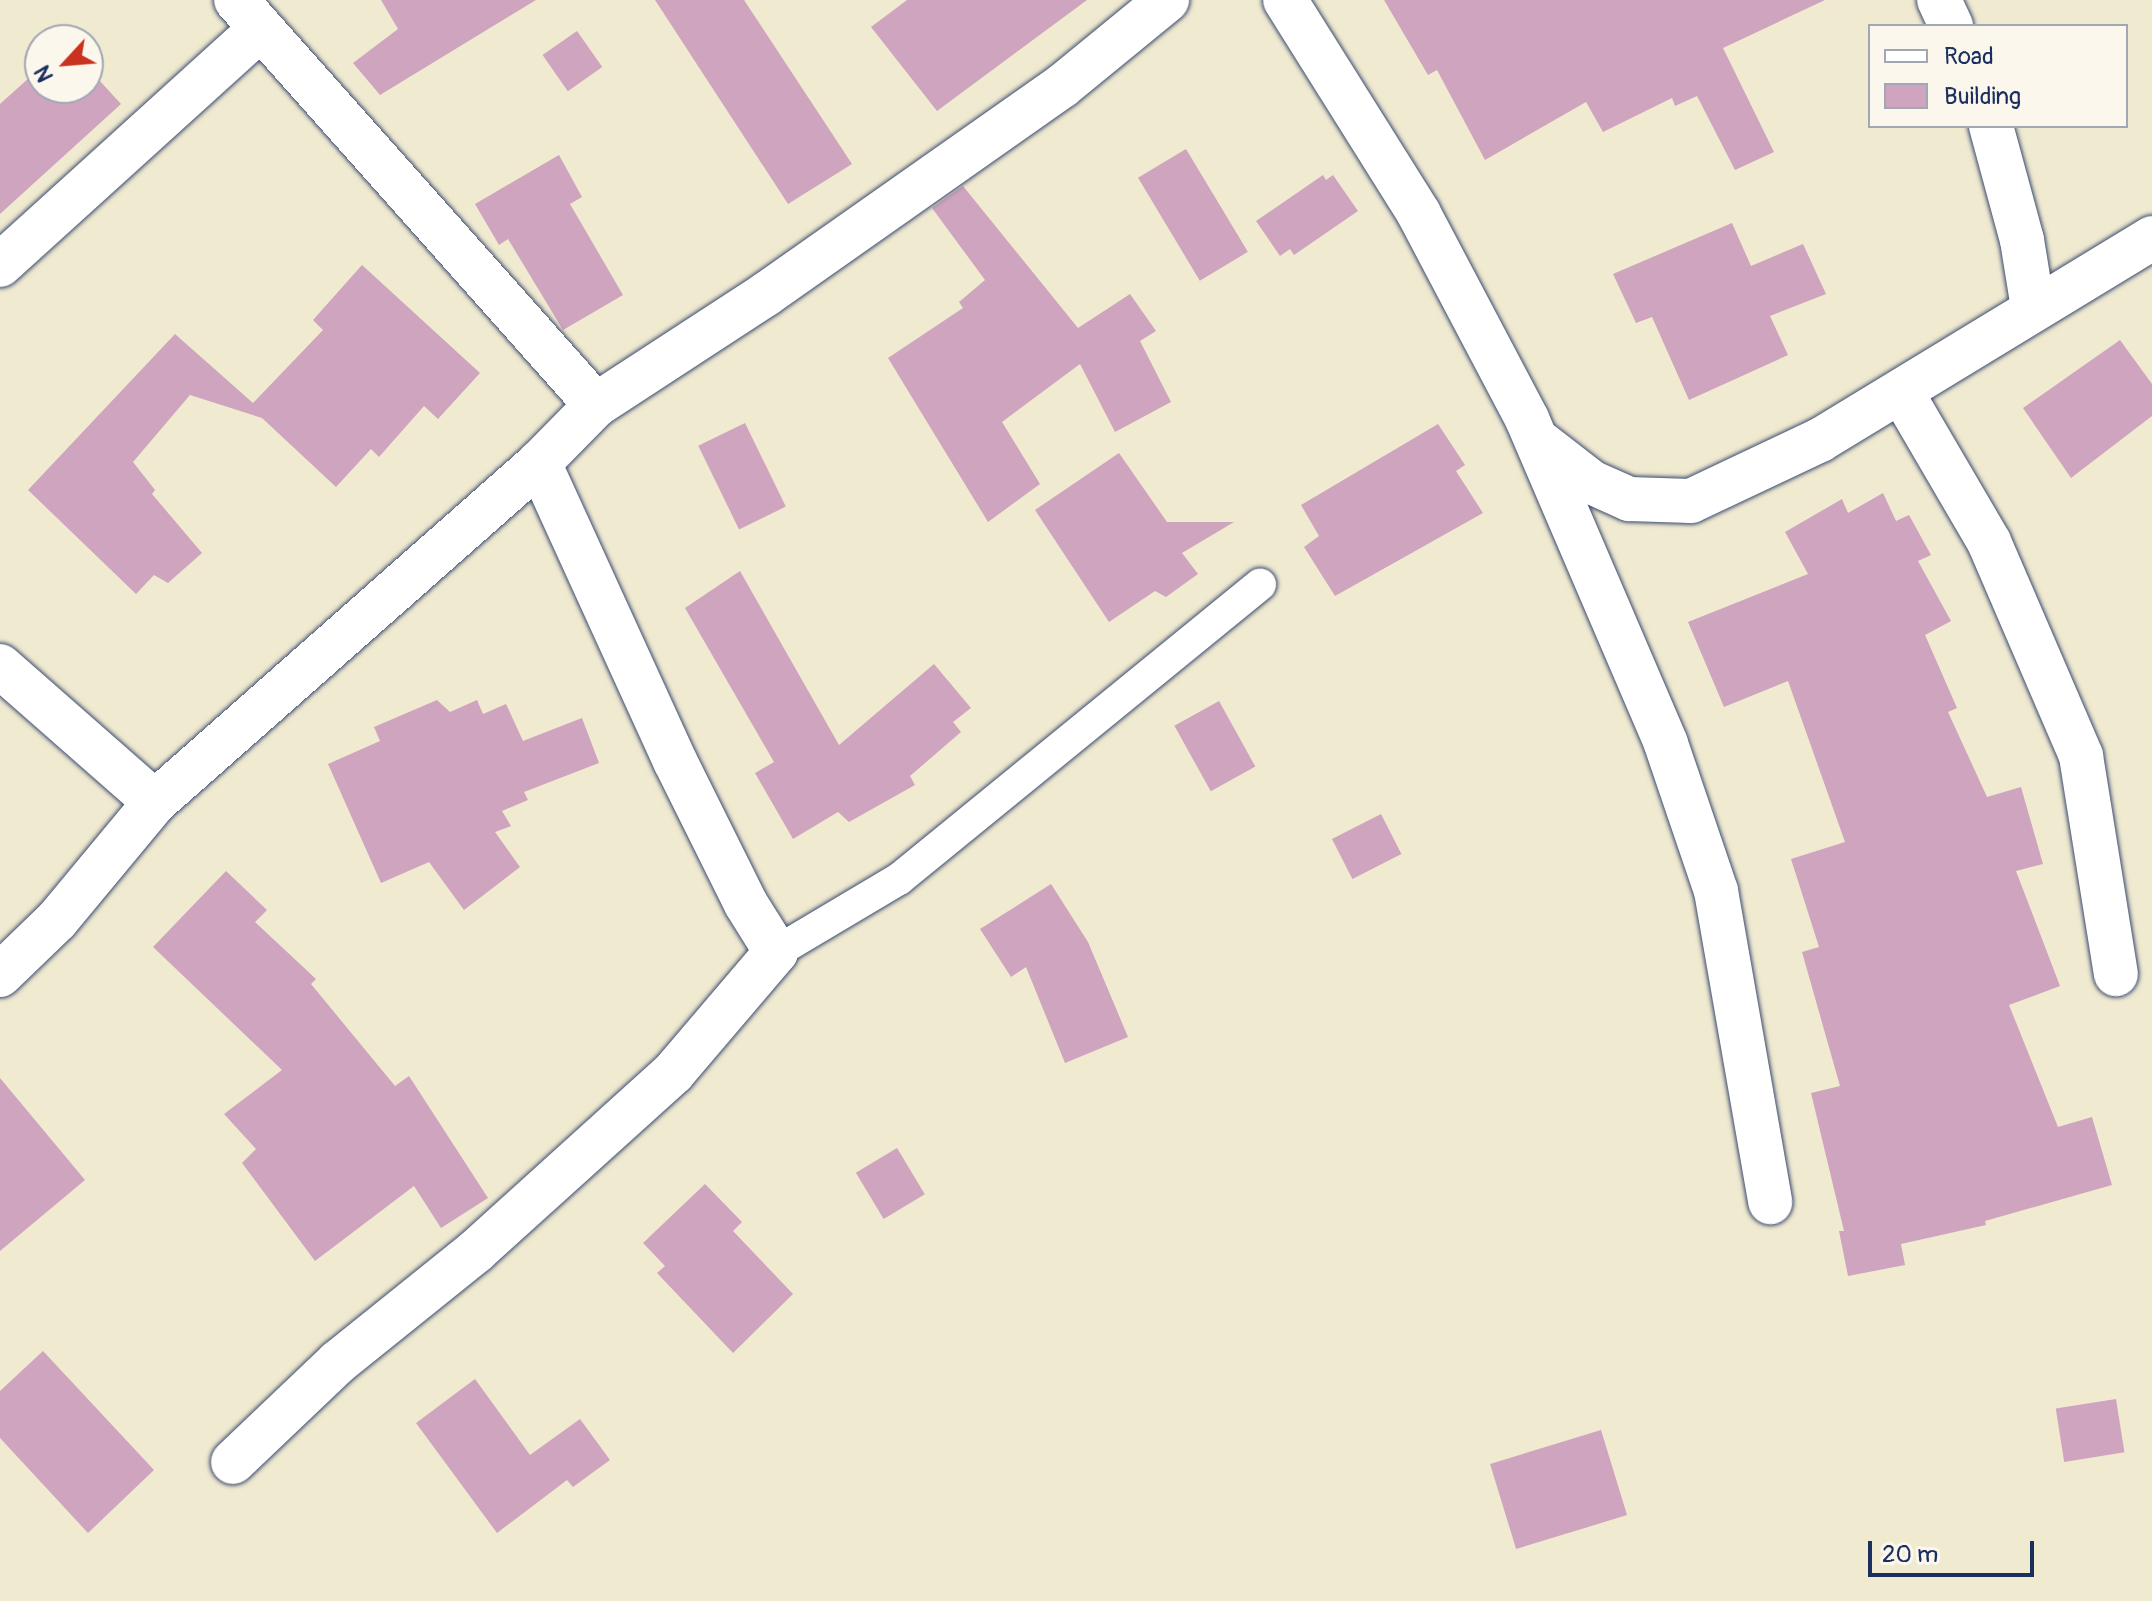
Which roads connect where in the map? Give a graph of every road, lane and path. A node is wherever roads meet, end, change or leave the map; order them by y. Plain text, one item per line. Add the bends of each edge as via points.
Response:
1 (1167, 0) edge
2 (1285, 0) edge
3 (1939, 0) edge
4 (247, 15) edge
5 (1950, 24) edge
6 (1992, 128) edge
7 (2152, 238) edge
8 (0, 265) edge
9 (2033, 308) junction
10 (1902, 393) junction
11 (596, 405) junction
12 (1527, 419) junction
13 (539, 463) junction
14 (1260, 585) dead end
15 (0, 666) edge
16 (155, 802) junction
17 (776, 952) junction
18 (2116, 974) dead end
19 (0, 975) edge
20 (1770, 1202) dead end
21 (233, 1462) dead end

1 - 11 street via 1062,86 766,294
2 - 12 street via 1419,214
3 - 5 street
4 - 8 street
4 - 11 street
6 - 9 street via 2022,240
7 - 9 street
9 - 10 street
10 - 12 street via 1763,470 1691,501 1667,503 1629,499 1591,482 1545,448
10 - 18 street via 1989,542 2081,756
11 - 13 street
12 - 20 street via 1695,819 1716,891
13 - 16 street
13 - 17 street via 681,774
14 - 17 lane via 899,879
15 - 16 street
16 - 19 street via 57,920
17 - 21 street via 673,1073 476,1251 338,1362

